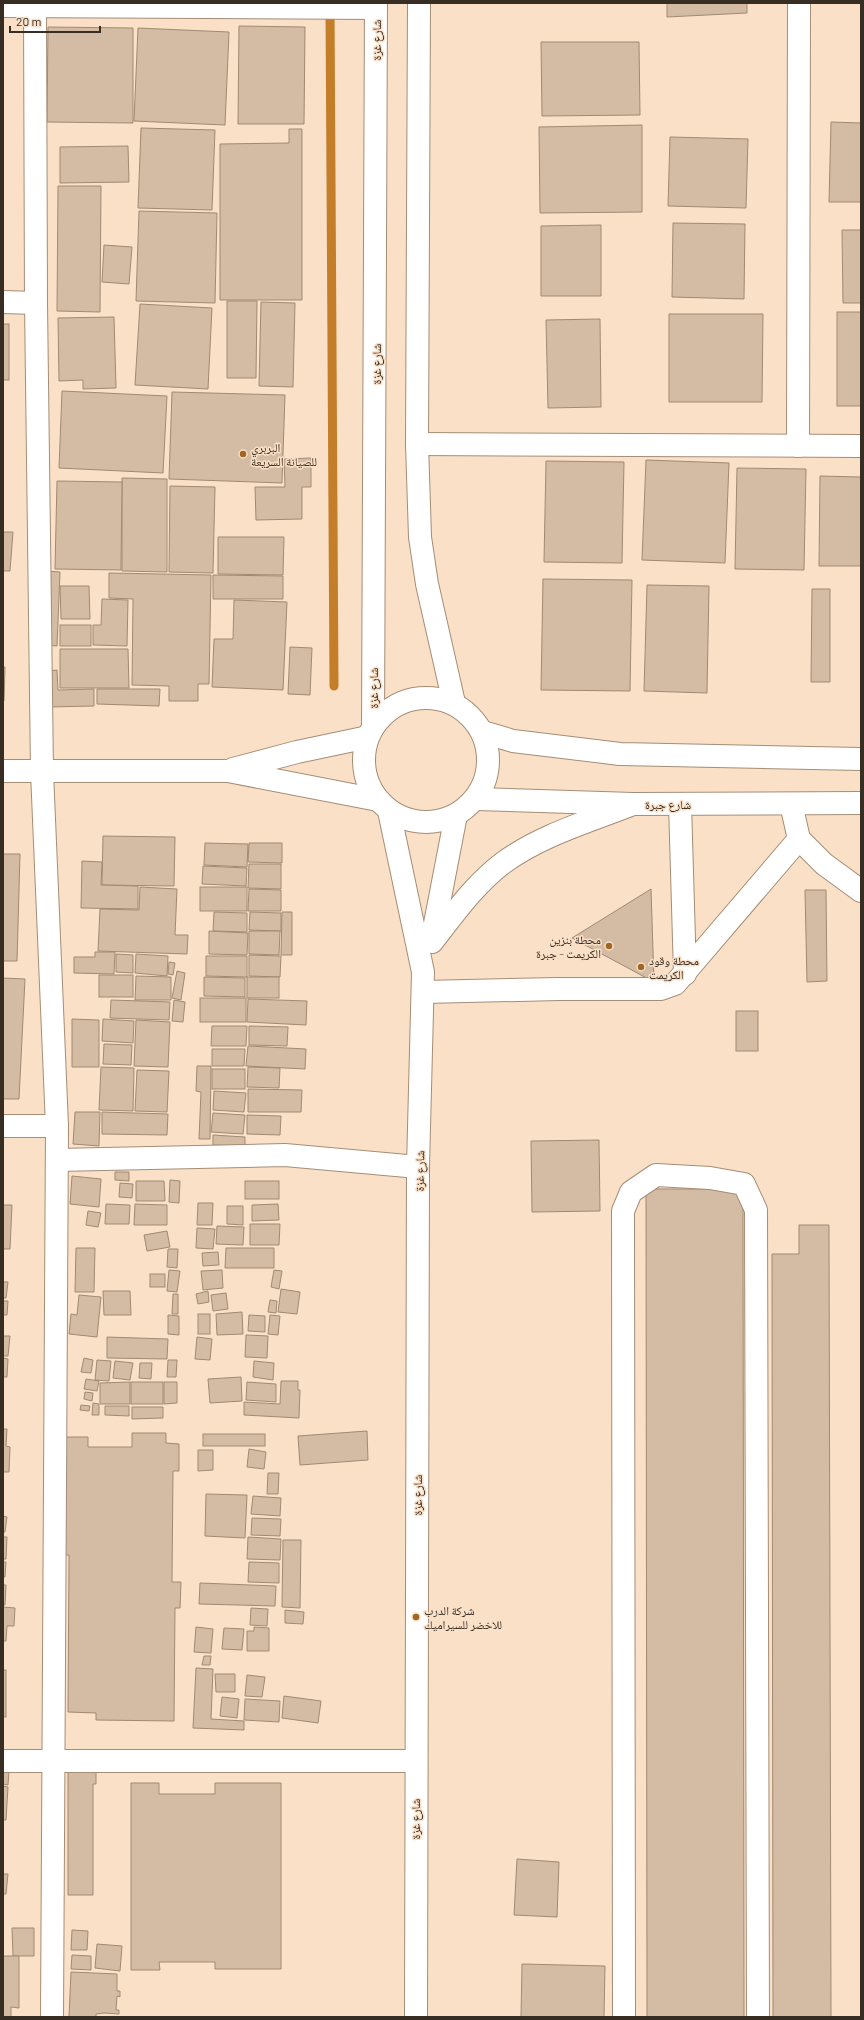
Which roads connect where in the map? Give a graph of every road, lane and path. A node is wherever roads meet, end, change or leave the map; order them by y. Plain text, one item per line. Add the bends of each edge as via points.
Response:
1 (419, 3) edge
2 (800, 3) edge
3 (376, 5) edge
4 (3, 6) edge
5 (35, 7) junction
6 (3, 302) edge
7 (36, 303) junction
8 (417, 444) junction
9 (798, 446) junction
10 (861, 446) edge
11 (454, 703) junction
12 (370, 731) junction
13 (483, 732) junction
14 (861, 759) edge
15 (3, 771) edge
16 (228, 771) junction
17 (42, 772) junction
18 (476, 799) junction
19 (861, 803) edge
20 (633, 804) junction
21 (680, 804) junction
22 (791, 804) junction
23 (383, 805) junction
24 (456, 815) junction
25 (799, 839) junction
26 (861, 891) edge
27 (432, 942) junction
28 (685, 974) junction
29 (423, 982) junction
30 (3, 1126) edge
31 (56, 1126) junction
32 (57, 1160) junction
33 (418, 1166) junction
34 (3, 1761) edge
35 (53, 1761) junction
36 (415, 1761) junction
37 (52, 2017) edge
38 (416, 2017) edge
39 (624, 2017) edge
40 (758, 2017) edge

1 - 8 street
2 - 9 street
3 - 5 street
3 - 12 street, شارع غزة
4 - 5 street
5 - 7 street
6 - 7 street
7 - 17 street
8 - 9 street
8 - 11 street via 420,537 427,584
9 - 10 street
11 - 12 street via 432,696 409,698 389,709
11 - 13 street via 471,715
12 - 16 street
12 - 23 street via 364,753 364,770 369,786
13 - 14 street via 513,741 620,754
13 - 18 street via 489,754 486,778
15 - 17 street
16 - 17 street
16 - 23 street
17 - 31 street
18 - 20 street, شارع جبرة
18 - 24 street
19 - 22 street, شارع جبرة
20 - 21 street, شارع جبرة
20 - 27 street via 532,845 504,863 467,897
21 - 22 street, شارع جبرة
21 - 28 street
22 - 25 street
23 - 24 street via 410,820 434,822
23 - 29 street, شارع غزة
24 - 27 street, شارع غزة
25 - 26 street via 824,864
25 - 28 street
27 - 29 street, شارع غزة
28 - 29 street via 675,984 661,989 559,989
29 - 33 street, شارع غزة
30 - 31 street
31 - 32 street
32 - 33 street via 285,1155
32 - 35 street
33 - 36 street, شارع غزة
34 - 35 street
35 - 36 street
35 - 37 street
36 - 38 street, شارع غزة
39 - 40 street via 623,1211 631,1192 656,1175 710,1178 744,1184 756,1210

